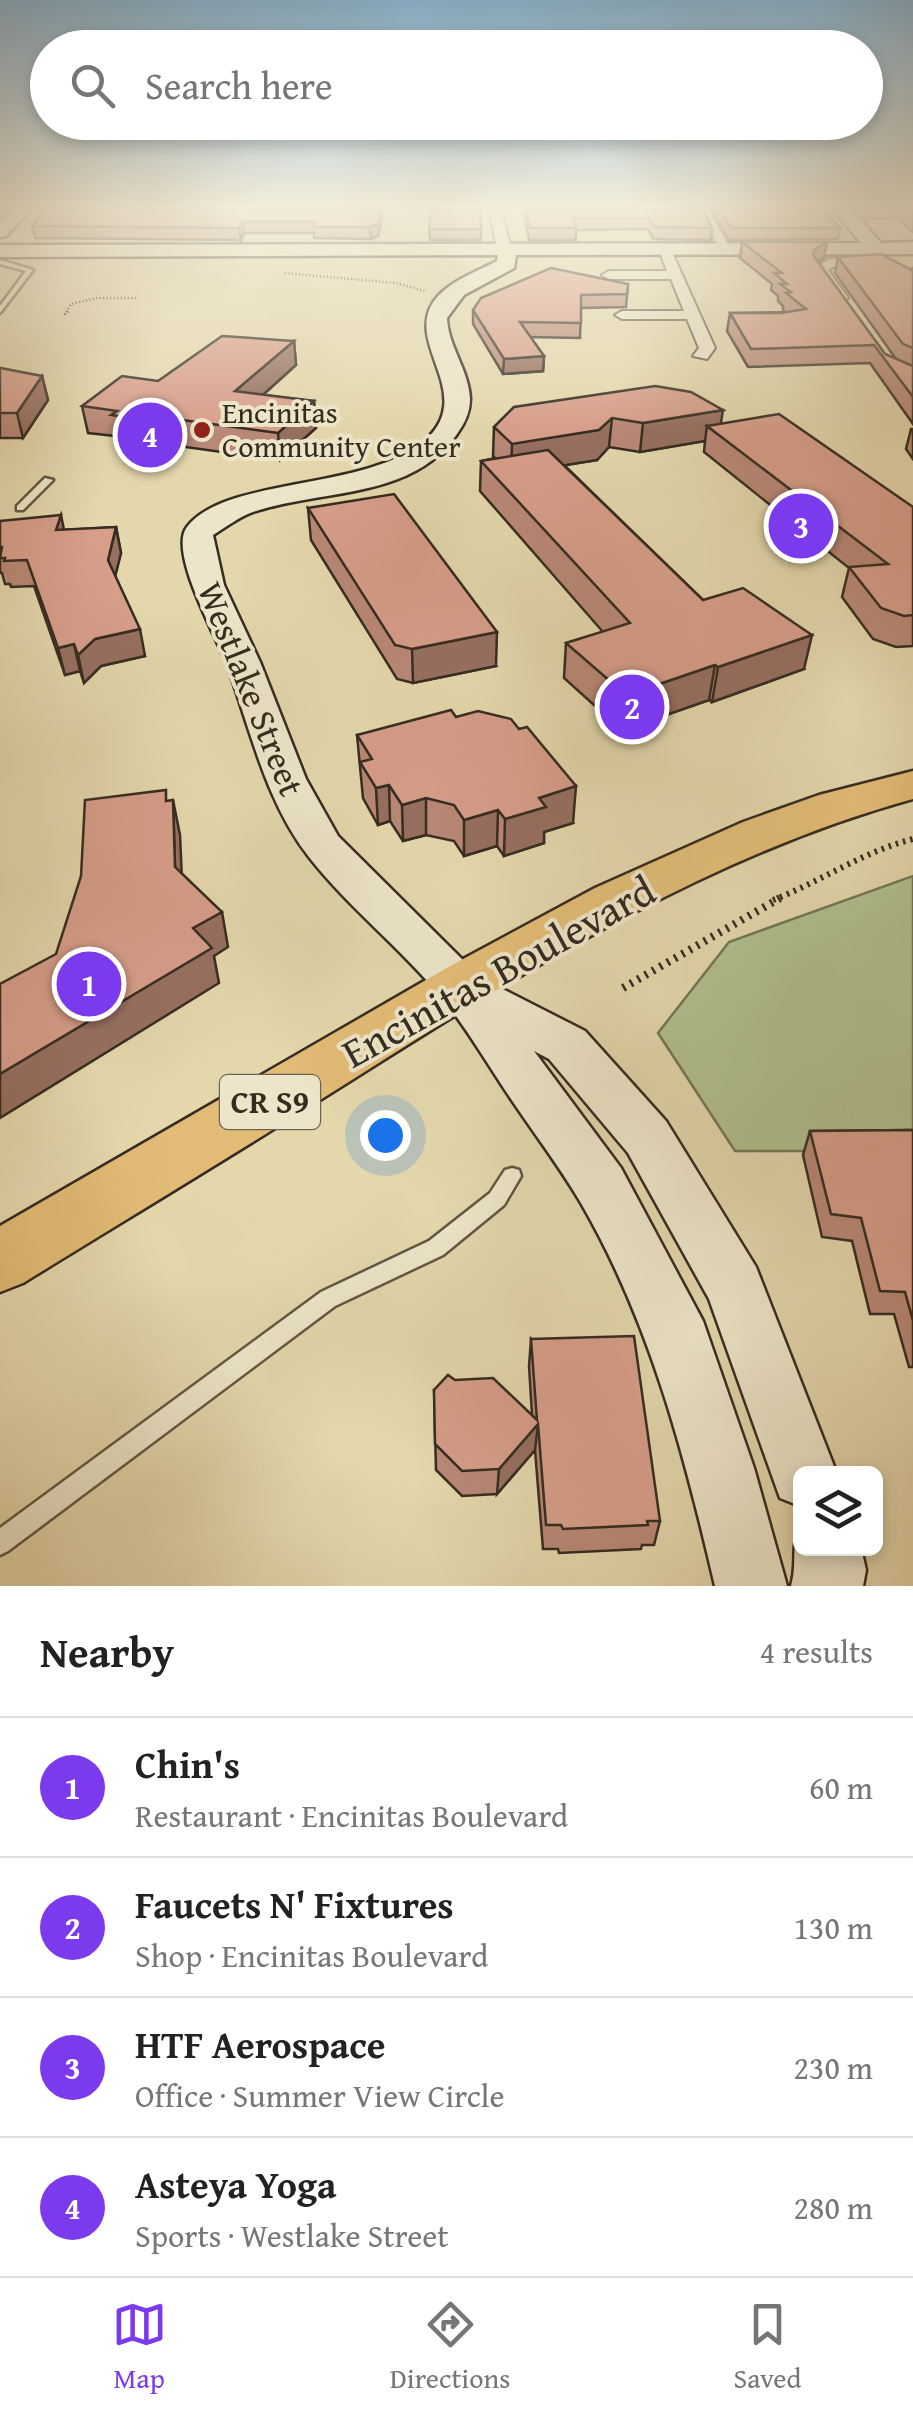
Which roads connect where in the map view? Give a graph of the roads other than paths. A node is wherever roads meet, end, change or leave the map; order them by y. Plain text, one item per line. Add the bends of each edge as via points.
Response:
1 (21, 283) edge
2 (470, 283) edge
3 (680, 283) edge
4 (830, 283) edge
5 (0, 312) edge
6 (852, 314) edge
7 (622, 315) dead end
8 (701, 320) junction
9 (701, 356) dead end
10 (48, 480) dead end
11 (20, 508) dead end
12 (913, 786) edge
13 (461, 987) junction
14 (512, 1176) dead end
15 (0, 1261) edge
16 (801, 1466) edge
17 (0, 1543) edge
18 (828, 1556) edge
19 (751, 1586) edge
20 (828, 1586) edge

1 - 5 lane
2 - 13 street, Westlake Street via 437,313 435,332 461,395 454,425 435,446 412,462 356,481 245,506 198,532 206,586 308,824
3 - 8 street
4 - 6 street
7 - 8 street
8 - 9 street via 707,348
10 - 11 lane
12 - 13 main road, Encinitas Boulevard / CR S9 via 843,801 770,829 621,897
13 - 15 main road, Encinitas Boulevard / CR S9
13 - 16 street via 568,1045 647,1138 735,1286
13 - 19 street via 601,1186 681,1343
14 - 17 lane via 496,1199 436,1248 328,1298
18 - 20 street

